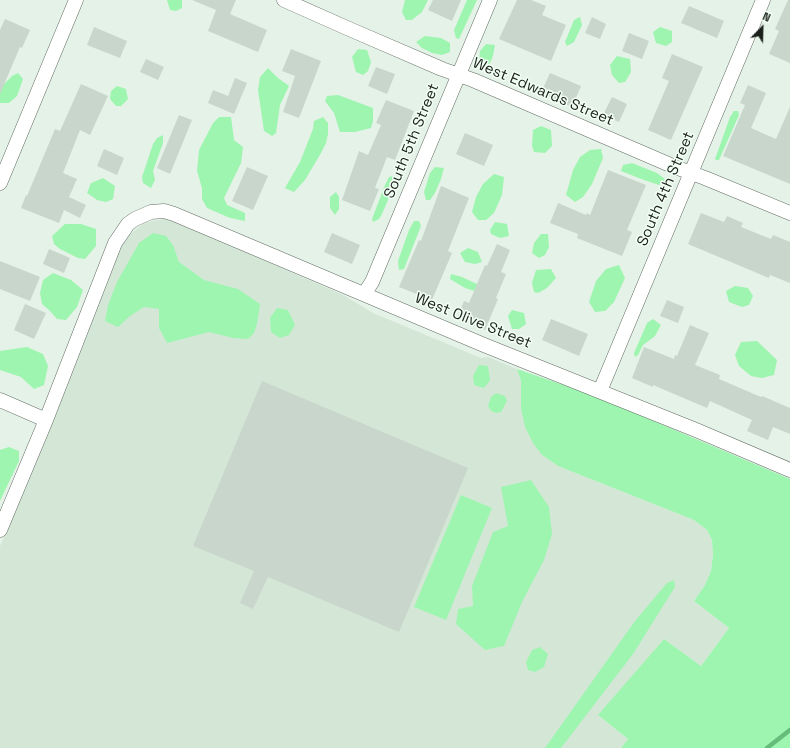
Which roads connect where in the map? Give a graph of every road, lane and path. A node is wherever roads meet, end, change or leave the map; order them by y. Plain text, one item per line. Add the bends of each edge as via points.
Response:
1 (76, 0) edge
2 (284, 0) edge
3 (490, 0) edge
4 (763, 0) edge
5 (458, 75) junction
6 (691, 173) junction
7 (0, 183) edge
8 (790, 213) edge
9 (364, 294) junction
10 (600, 391) junction
11 (0, 400) edge
12 (46, 420) junction
13 (790, 470) edge
14 (0, 530) edge

1 - 7 street
2 - 5 street, West Edwards Street
3 - 5 street, South 5th Street
4 - 6 street, South 4th Street
5 - 6 street, West Edwards Street
5 - 9 street, South 5th Street via 372,282
6 - 8 street, West Edwards Street
6 - 10 street, South 4th Street
9 - 10 street, West Olive Street
9 - 12 street, West Olive Street via 174,214 164,211 142,215 128,224 115,243
10 - 13 street, West Olive Street
11 - 12 street
12 - 14 street

